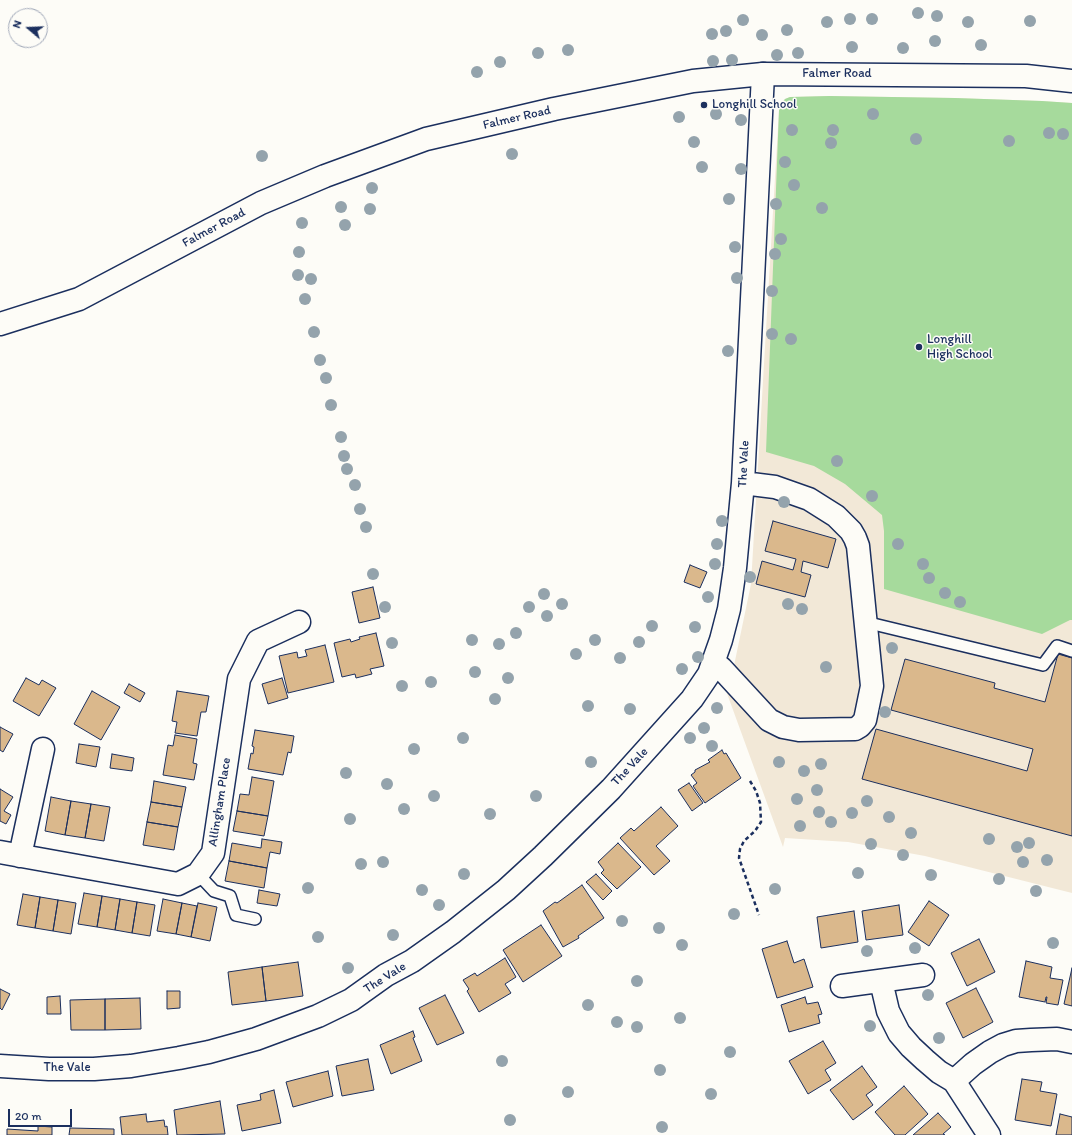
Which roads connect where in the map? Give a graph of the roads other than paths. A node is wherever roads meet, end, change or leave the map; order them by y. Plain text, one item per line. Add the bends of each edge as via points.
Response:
1 (763, 74) junction
2 (1072, 81) edge
3 (0, 324) edge
4 (743, 483) junction
5 (299, 622) dead end
6 (865, 622) junction
7 (1072, 651) edge
8 (714, 662) junction
9 (43, 749) dead end
10 (10, 854) edge
11 (198, 874) junction
12 (255, 919) dead end
13 (923, 974) dead end
14 (881, 981) junction
15 (842, 986) dead end
16 (1072, 1042) edge
17 (0, 1066) edge
18 (954, 1081) junction
19 (989, 1135) edge

1 - 2 street, Falmer Road via 1026,76
1 - 3 street, Falmer Road via 693,81 554,109 426,139 325,176 261,203 79,299
1 - 4 street, The Vale
4 - 6 street via 775,488 809,499 831,512 851,531 858,546
4 - 8 street, The Vale via 729,609
5 - 11 street, Allingham Place via 258,641 239,679 212,852
6 - 7 lane via 1043,665 1057,646
6 - 8 street via 872,686 865,720 855,728 799,730 777,725 768,720
8 - 17 street, The Vale via 701,687 684,710 611,789 543,856 506,890 453,932 351,1000 318,1016 262,1036 229,1047 179,1058 131,1066 94,1068
9 - 10 street
10 - 11 street via 178,884
11 - 12 lane via 214,891 230,896 236,915
13 - 14 street
14 - 15 street
14 - 18 street via 892,1023 899,1033 925,1060
16 - 18 street via 1056,1039 1030,1040 1004,1045 973,1064
18 - 19 street

